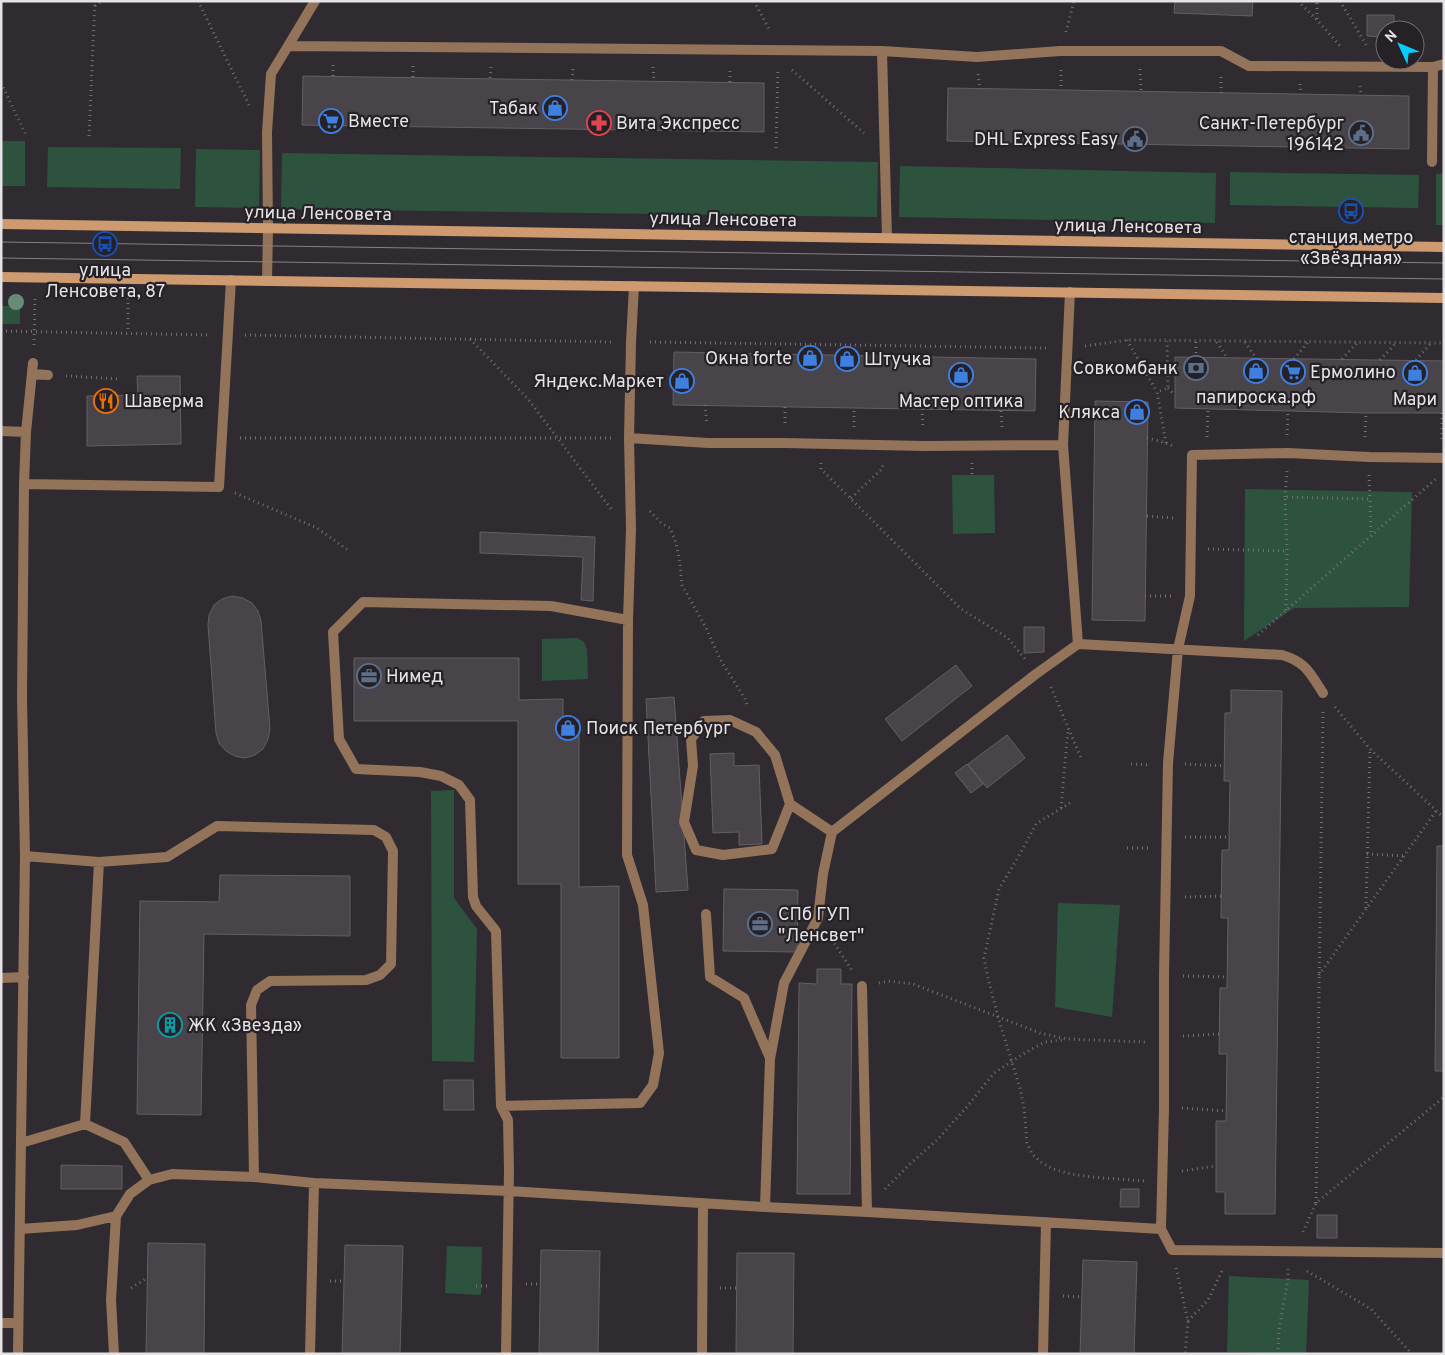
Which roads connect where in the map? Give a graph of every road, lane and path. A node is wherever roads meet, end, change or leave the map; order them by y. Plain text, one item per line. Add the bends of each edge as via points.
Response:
1 (95, 1) edge
2 (102, 1) edge
3 (198, 1) edge
4 (315, 1) edge
5 (754, 1) edge
6 (1074, 1) edge
7 (1298, 1) edge
8 (1318, 1) edge
9 (1340, 1) edge
10 (95, 7) junction
11 (1317, 20) junction
12 (288, 46) junction
13 (882, 51) junction
14 (1060, 52) junction
15 (776, 53) junction
16 (1375, 60) edge
17 (1444, 64) edge
18 (1358, 67) junction
19 (1375, 67) edge
20 (1425, 68) edge
21 (1433, 68) junction
22 (1, 83) edge
23 (267, 132) junction
24 (26, 134) dead end
25 (89, 136) dead end
26 (776, 148) dead end
27 (885, 152) junction
28 (1432, 162) dead end
29 (1, 224) edge
30 (268, 229) junction
31 (887, 238) junction
32 (1444, 247) edge
33 (1, 277) edge
34 (231, 280) junction
35 (267, 281) junction
36 (634, 286) junction
37 (1070, 292) junction
38 (35, 295) junction
39 (26, 296) dead end
40 (44, 297) dead end
41 (119, 297) dead end
42 (1444, 298) edge
43 (1, 331) edge
44 (34, 332) junction
45 (128, 333) junction
46 (228, 335) junction
47 (469, 339) junction
48 (1127, 340) junction
49 (1167, 341) junction
50 (1196, 341) junction
51 (1217, 341) junction
52 (1244, 341) junction
53 (630, 342) junction
54 (1308, 342) junction
55 (1358, 343) junction
56 (1396, 343) junction
57 (1430, 343) junction
58 (1444, 344) edge
59 (1068, 349) junction
60 (1196, 358) dead end
61 (1228, 358) dead end
62 (1256, 358) dead end
63 (1294, 359) dead end
64 (1342, 359) dead end
65 (1380, 360) dead end
66 (1416, 360) dead end
67 (33, 363) dead end
68 (32, 374) junction
69 (48, 375) joint
70 (121, 379) dead end
71 (1168, 388) junction
72 (1158, 392) junction
73 (1175, 395) dead end
74 (1208, 408) dead end
75 (1442, 413) dead end
76 (1, 431) edge
77 (26, 432) junction
78 (222, 438) junction
79 (558, 438) junction
80 (629, 438) junction
81 (1147, 438) dead end
82 (1166, 443) junction
83 (820, 444) junction
84 (885, 445) junction
85 (1063, 445) junction
86 (1288, 453) junction
87 (1206, 455) junction
88 (1192, 456) junction
89 (1443, 458) edge
90 (1441, 475) dead end
91 (24, 484) junction
92 (219, 487) junction
93 (630, 491) junction
94 (851, 498) junction
95 (1286, 498) junction
96 (1146, 516) dead end
97 (1190, 519) junction
98 (631, 521) junction
99 (1371, 536) junction
100 (1190, 547) junction
101 (348, 550) dead end
102 (1287, 551) junction
103 (1145, 596) dead end
104 (1190, 596) junction
105 (1286, 610) junction
106 (628, 620) junction
107 (1078, 644) junction
108 (1178, 649) junction
109 (1240, 652) junction
110 (1039, 671) junction
111 (1323, 693) junction
112 (1068, 727) junction
113 (756, 732) junction
114 (1370, 749) junction
115 (1081, 758) dead end
116 (1168, 763) junction
117 (1225, 766) dead end
118 (1070, 803) dead end
119 (790, 804) junction
120 (1061, 808) junction
121 (1436, 811) junction
122 (1444, 816) edge
123 (832, 832) junction
124 (1229, 837) dead end
125 (1167, 838) junction
126 (1367, 854) junction
127 (25, 856) junction
128 (1404, 856) junction
129 (99, 862) junction
130 (1221, 896) dead end
131 (1166, 898) junction
132 (1366, 909) junction
133 (706, 914) dead end
134 (818, 918) junction
135 (1164, 975) junction
136 (1319, 975) junction
137 (24, 977) junction
138 (1228, 977) dead end
139 (1, 978) edge
140 (862, 986) junction
141 (998, 1017) junction
142 (1220, 1034) dead end
143 (1067, 1039) junction
144 (1164, 1039) junction
145 (770, 1059) junction
146 (1011, 1062) junction
147 (1444, 1097) edge
148 (501, 1106) junction
149 (1164, 1108) junction
150 (1226, 1111) dead end
151 (85, 1124) junction
152 (21, 1143) junction
153 (1216, 1166) dead end
154 (254, 1177) junction
155 (1163, 1178) junction
156 (149, 1180) junction
157 (314, 1183) junction
158 (509, 1191) junction
159 (703, 1203) junction
160 (1316, 1203) junction
161 (765, 1207) junction
162 (867, 1210) junction
163 (116, 1216) junction
164 (1046, 1222) junction
165 (20, 1229) junction
166 (1162, 1229) junction
167 (1172, 1250) junction
168 (1232, 1250) junction
169 (1292, 1251) junction
170 (1444, 1253) edge
171 (1288, 1264) junction
172 (1188, 1320) junction
173 (1, 1323) edge
174 (18, 1323) junction
175 (18, 1354) edge
176 (114, 1354) edge
177 (310, 1354) edge
178 (506, 1354) edge
179 (702, 1354) edge
180 (1043, 1354) edge
181 (1185, 1354) edge
182 (1278, 1354) edge
183 (1412, 1354) edge

1 - 10 path
2 - 10 path
3 - 23 path via 258,124
4 - 12 lane
5 - 15 path via 772,34
6 - 14 path
7 - 11 path
8 - 11 path
9 - 16 path
10 - 25 path
11 - 18 path
12 - 15 lane
12 - 23 lane via 272,74
13 - 14 lane via 977,57
13 - 15 lane
13 - 27 lane
14 - 18 lane via 1221,51 1249,66
15 - 26 path
15 - 27 path
17 - 21 lane
18 - 19 lane
20 - 21 lane
21 - 28 lane
22 - 24 path
23 - 30 lane
27 - 31 lane
29 - 30 street, улица Ленсовета
30 - 31 street, улица Ленсовета
30 - 35 lane
31 - 32 street, улица Ленсовета
33 - 34 street
34 - 35 street
34 - 46 lane
35 - 36 street
36 - 37 street
36 - 53 lane
37 - 42 street
37 - 59 lane
38 - 39 path
38 - 40 path
38 - 44 path
41 - 45 path via 128,297
43 - 44 path
44 - 45 path
45 - 46 path
46 - 47 path
46 - 78 lane
47 - 53 path
47 - 79 path via 528,399
48 - 49 path
48 - 59 path
48 - 72 path
49 - 50 path
49 - 71 path
50 - 51 path
50 - 60 path
51 - 52 path
51 - 61 path
52 - 54 path
52 - 62 path
53 - 59 path
53 - 80 lane
54 - 55 path
54 - 63 path
55 - 56 path
55 - 64 path
56 - 57 path
56 - 65 path
57 - 58 path
57 - 66 path
59 - 85 lane
67 - 68 lane
68 - 69 lane
68 - 77 lane
69 - 70 path
71 - 72 path
71 - 73 path
72 - 82 path
74 - 87 path
75 - 89 path
76 - 77 lane
77 - 91 lane
78 - 79 path
78 - 92 lane
79 - 80 path
79 - 98 path via 614,512
80 - 83 lane via 708,443
80 - 93 lane
81 - 82 path
82 - 88 path
83 - 84 lane
83 - 94 path via 821,469
84 - 85 lane
84 - 94 path via 882,469
85 - 107 lane
86 - 87 lane
86 - 89 lane
86 - 95 path
87 - 88 lane
88 - 97 lane
90 - 99 path
91 - 92 lane
91 - 127 lane via 22,697
92 - 101 path via 317,528
93 - 98 lane
93 - 113 path via 670,528 676,543 682,585 720,659 745,699
94 - 110 path via 961,609 1008,638
95 - 99 path via 1370,499
95 - 102 path
96 - 97 path
97 - 100 lane
98 - 106 lane
99 - 105 path
100 - 102 path
100 - 104 lane
102 - 105 path
103 - 104 path
104 - 108 lane
105 - 109 path
106 - 148 lane via 626,856 643,905 659,1053 653,1085 640,1103
106 - 148 lane via 551,606 364,602 333,632 339,739 356,769 441,776 459,786 470,800 473,897 476,906 496,931
107 - 108 lane
107 - 110 lane
108 - 109 lane
108 - 116 lane
109 - 111 lane via 1282,654 1294,658 1306,667
110 - 112 path
110 - 123 lane
111 - 114 path
111 - 136 path
112 - 115 path
112 - 120 path
113 - 119 lane via 775,756
113 - 119 lane via 730,720 704,721 691,740 693,766 684,822 696,850 723,855 772,849
114 - 121 path
114 - 126 path
116 - 117 path
116 - 125 lane
118 - 120 path
119 - 123 lane
120 - 141 path via 1036,824 999,889 984,958
121 - 122 path
121 - 128 path
123 - 134 lane
124 - 125 path
125 - 131 lane
126 - 128 path
126 - 132 path
127 - 129 lane
127 - 137 lane
128 - 132 path
129 - 151 lane
129 - 154 lane via 167,857 217,826 374,830 386,837 393,850 391,964 380,975 366,980 270,981 257,990 251,1005
130 - 131 path
131 - 135 lane
132 - 136 path
133 - 145 lane via 710,978 744,998
134 - 140 path
134 - 145 lane via 784,983
135 - 138 path
135 - 144 lane
136 - 160 path
137 - 139 lane
137 - 152 lane
140 - 141 path via 888,981 913,984
140 - 162 lane
141 - 143 path
141 - 146 path
142 - 144 path
143 - 144 path
143 - 146 path via 1045,1042
144 - 149 lane
145 - 161 lane
146 - 155 path via 1024,1108 1027,1143 1032,1154 1042,1163 1071,1174
146 - 162 path via 994,1074 966,1108
147 - 160 path
148 - 158 lane via 508,1120
149 - 150 path
149 - 155 lane
151 - 152 lane
151 - 156 lane via 124,1142
152 - 165 lane
153 - 155 path
154 - 156 lane via 172,1174
154 - 157 lane
155 - 166 lane
156 - 163 lane via 130,1194
157 - 158 lane
157 - 177 lane
158 - 159 lane
158 - 178 lane
159 - 161 lane
159 - 179 lane
160 - 169 path
161 - 162 lane
162 - 164 lane
163 - 165 lane via 77,1225
163 - 176 lane via 111,1300
164 - 166 lane
164 - 180 lane
165 - 174 lane
166 - 167 lane
167 - 168 lane
167 - 172 path
168 - 169 lane
168 - 172 path via 1208,1300
169 - 170 lane
169 - 171 path
171 - 182 path
171 - 183 path via 1294,1264 1371,1309
172 - 181 path
173 - 174 lane
174 - 175 lane

